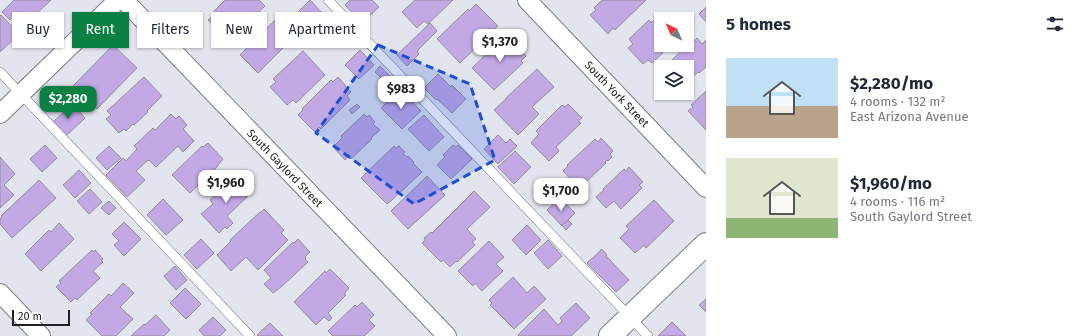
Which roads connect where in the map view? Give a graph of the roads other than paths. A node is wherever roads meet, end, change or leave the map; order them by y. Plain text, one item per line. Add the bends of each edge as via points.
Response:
1 (118, 0) edge
2 (124, 0) edge
3 (328, 0) edge
4 (527, 0) edge
5 (0, 72) edge
6 (21, 93) junction
7 (0, 114) edge
8 (706, 188) edge
9 (706, 244) edge
10 (0, 293) edge
11 (630, 317) junction
12 (41, 336) edge
13 (250, 336) edge
14 (447, 336) edge
15 (610, 336) edge
16 (648, 336) edge

1 - 6 street
2 - 14 street, South Gaylord Street
3 - 11 lane
4 - 8 street, South York Street
5 - 6 lane
6 - 7 street
6 - 13 lane
9 - 11 street
10 - 12 street
11 - 15 street
11 - 16 lane

